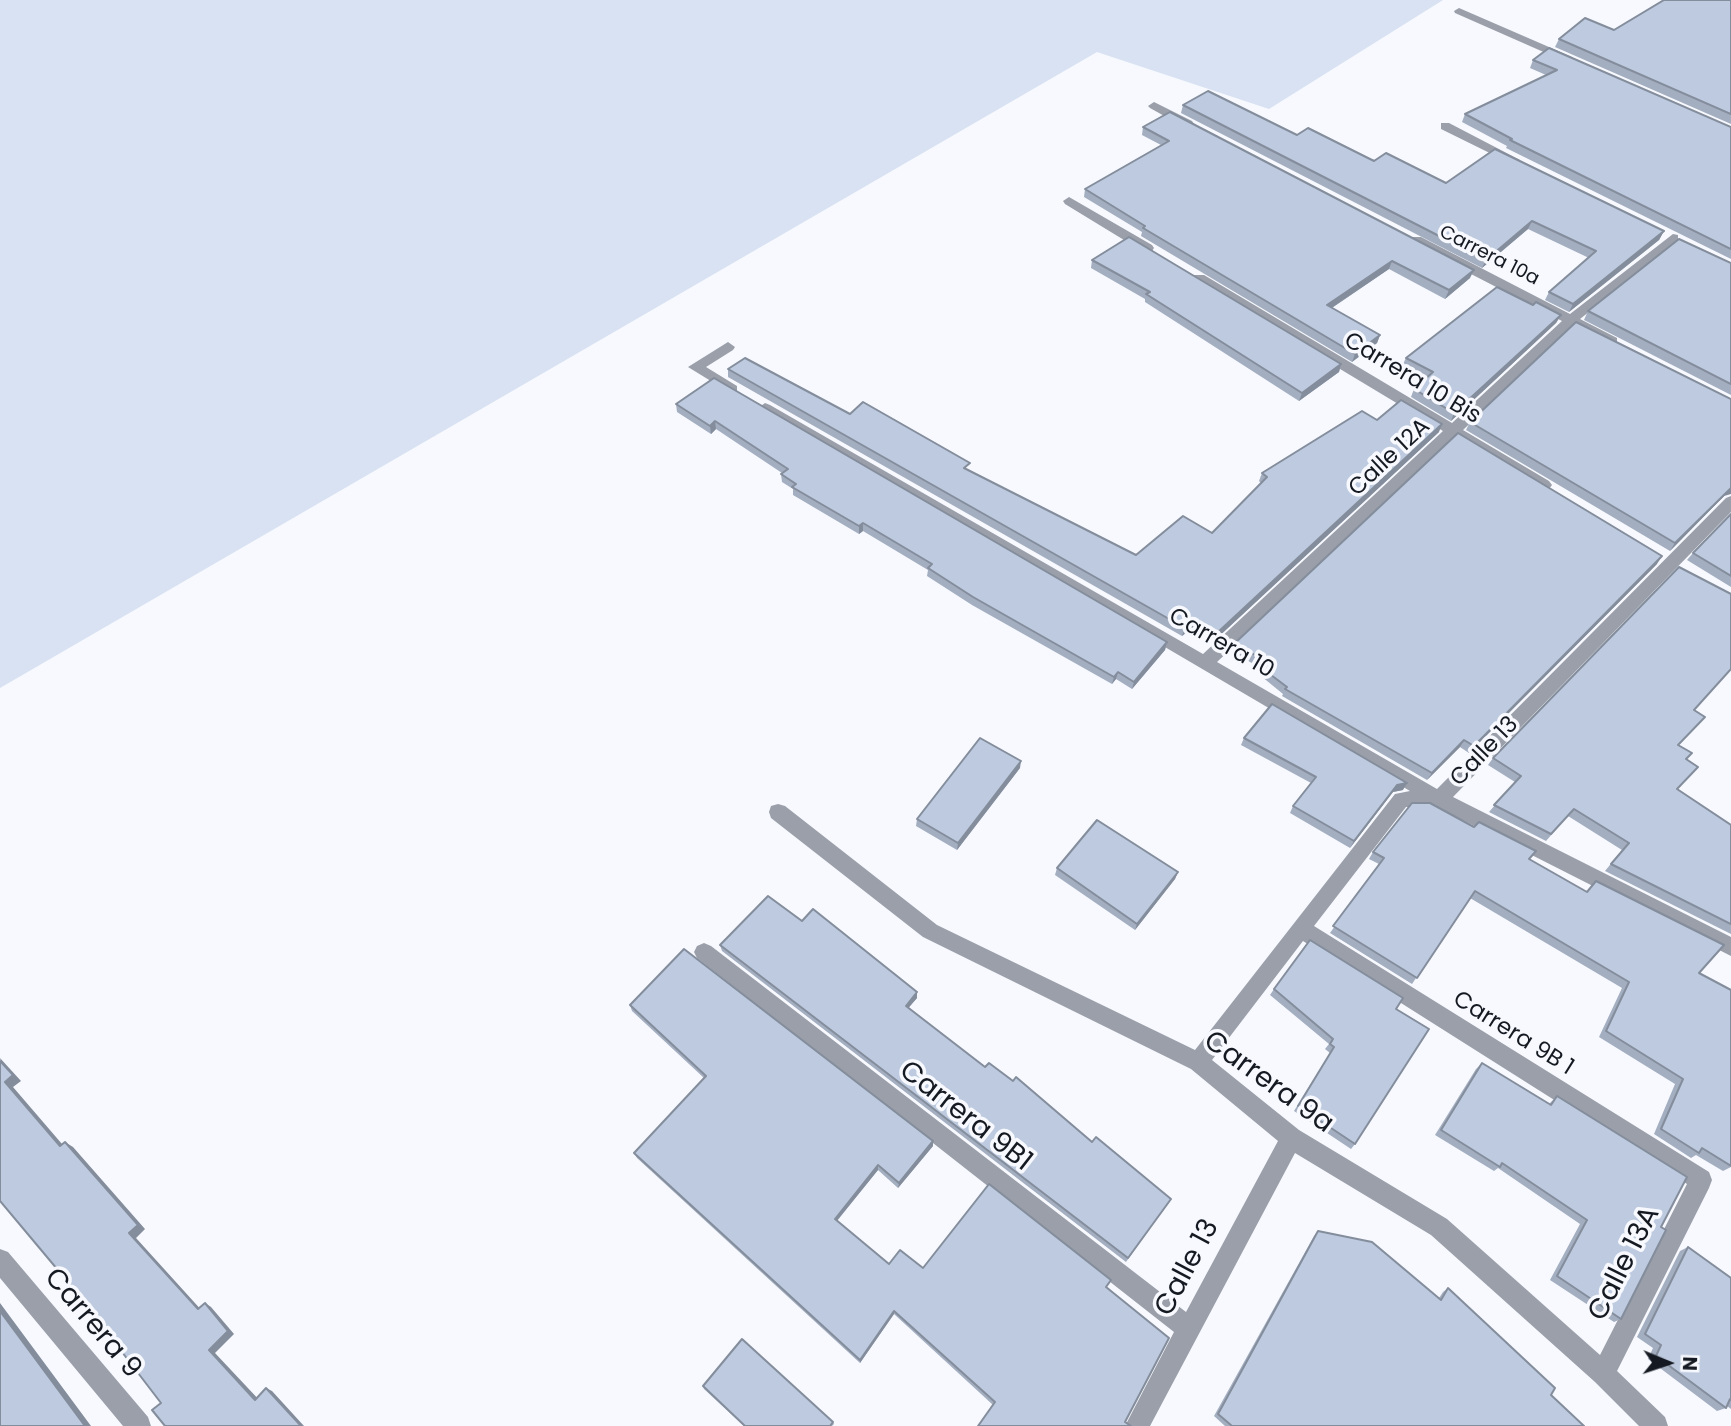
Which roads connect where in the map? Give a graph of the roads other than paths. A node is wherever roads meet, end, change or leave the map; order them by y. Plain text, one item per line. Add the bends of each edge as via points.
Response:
1 (1459, 11) dead end
2 (1583, 65) edge
3 (1154, 106) dead end
4 (1445, 126) dead end
5 (1203, 131) edge
6 (1529, 167) edge
7 (1069, 201) dead end
8 (1400, 232) edge
9 (1673, 238) dead end
10 (1165, 258) edge
11 (1189, 273) edge
12 (1572, 319) junction
13 (1621, 345) edge
14 (728, 346) dead end
15 (1453, 430) junction
16 (1556, 492) edge
17 (1731, 502) edge
18 (1665, 557) junction
19 (1690, 573) edge
20 (1206, 662) junction
21 (1439, 799) junction
22 (778, 812) dead end
23 (1300, 928) junction
24 (1731, 947) edge
25 (704, 952) dead end
26 (1198, 1062) junction
27 (1291, 1138) junction
28 (1701, 1180) joint
29 (0, 1260) edge
30 (1189, 1329) junction
31 (1603, 1374) junction
32 (139, 1426) edge
33 (1137, 1426) edge
34 (1656, 1426) edge

1 - 2 street
3 - 5 street
4 - 6 street
7 - 10 street
8 - 12 street, Carrera 10a
9 - 12 street, Calle 12A
11 - 15 street, Carrera 10 Bis
12 - 13 street, Carrera 10a
12 - 15 street, Calle 12A
14 - 20 street, Carrera 10 via 695,367
15 - 16 street, Carrera 10 Bis
15 - 20 street, Calle 12A
17 - 18 street, Calle 13
18 - 19 street
18 - 21 street, Calle 13
20 - 21 street, Carrera 10
21 - 23 street, Calle 13 via 1401,799
21 - 24 street, Carrera 10
22 - 26 street, Carrera 9a via 930,932
23 - 26 street, Calle 13
23 - 28 street, Carrera 9B 1
25 - 30 street, Carrera 9B1
26 - 27 street, Carrera 9a
27 - 30 street, Calle 13
27 - 31 street, Carrera 9a via 1439,1227
28 - 31 street, Calle 13A
29 - 32 street, Carrera 9
30 - 33 street, Calle 13
31 - 34 street, Carrera 9a

